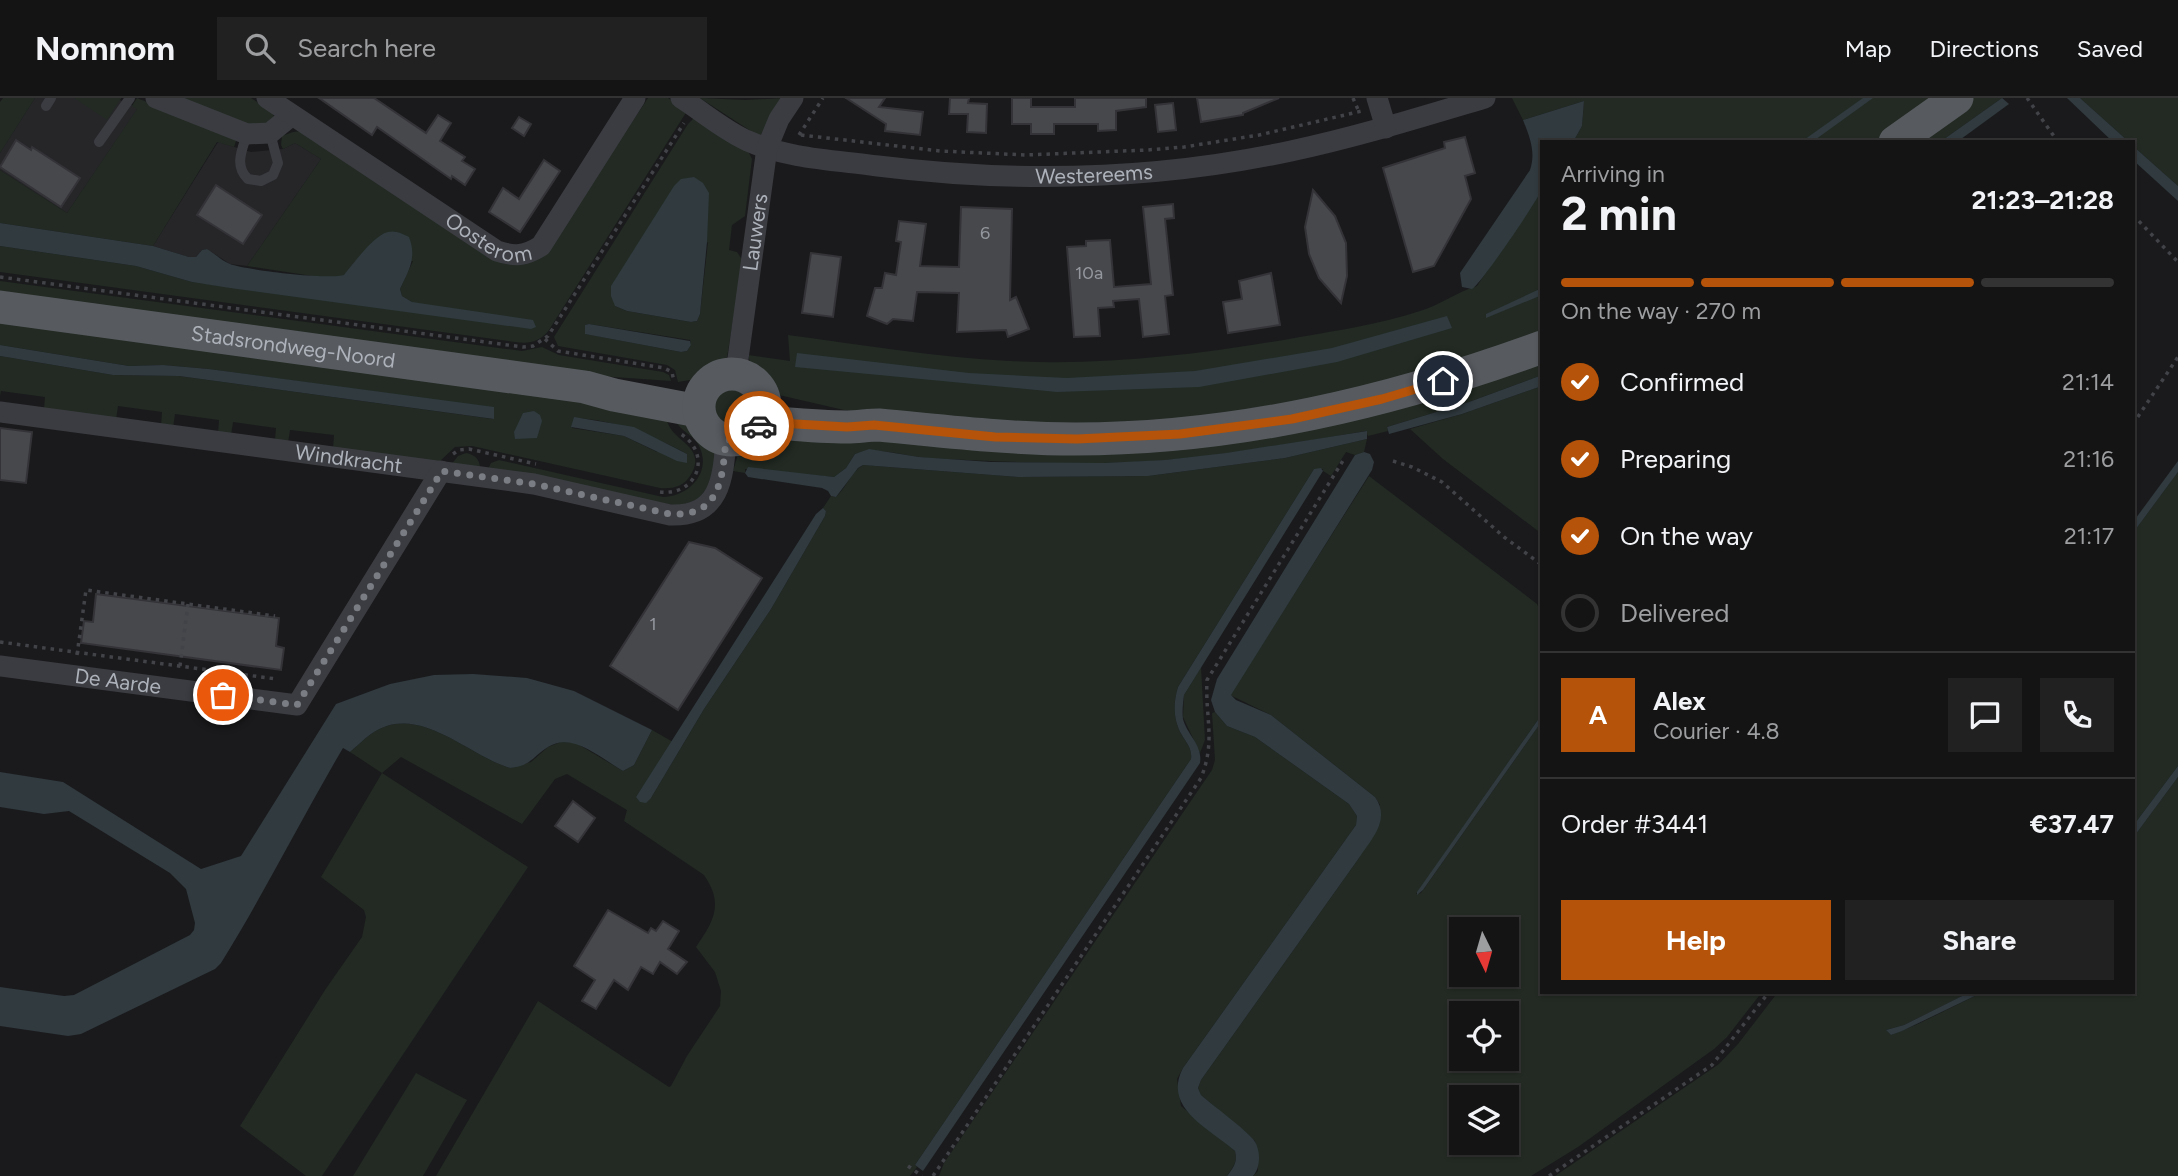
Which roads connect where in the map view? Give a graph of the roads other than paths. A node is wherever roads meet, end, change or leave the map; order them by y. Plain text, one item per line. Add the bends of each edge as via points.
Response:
1 (130, 98) edge
2 (156, 98) edge
3 (267, 98) edge
4 (635, 98) edge
5 (793, 98) edge
6 (1486, 98) edge
7 (1957, 98) edge
8 (688, 102) edge
9 (1379, 102) edge
10 (292, 114) junction
11 (1386, 128) junction
12 (270, 133) junction
13 (247, 134) junction
14 (771, 138) junction
15 (1898, 140) edge
16 (99, 142) dead end
17 (0, 307) edge
18 (1540, 348) edge
19 (736, 373) junction
20 (687, 399) junction
21 (763, 410) junction
22 (0, 412) edge
23 (726, 440) junction
24 (442, 471) junction
25 (0, 666) edge

1 - 16 lane
2 - 13 street
3 - 10 street, Oosterom
4 - 10 street, Oosterom via 541,246 513,256 496,251
5 - 14 street, Lauwers
6 - 11 street, Westereems
7 - 15 main road
8 - 14 street, Westereems via 746,140
9 - 11 street
10 - 12 street
11 - 14 street, Westereems via 1211,164 1112,175 1019,177 934,173 797,155
12 - 13 street
12 - 13 lane via 278,163 273,175 261,181 248,179 240,168
14 - 19 street, Lauwers
17 - 20 main road, Stadsrondweg-Noord via 585,387 614,383
18 - 21 main road via 1382,399 1292,419 1180,434 995,437 874,425 848,415
19 - 20 main road via 722,375
19 - 21 main road via 759,386
20 - 23 main road via 703,425
21 - 23 main road via 753,433 740,440
22 - 24 street, Windkracht
23 - 24 street, Windkracht via 719,490 702,508 682,515 534,484
24 - 25 street, De Aarde via 297,705

